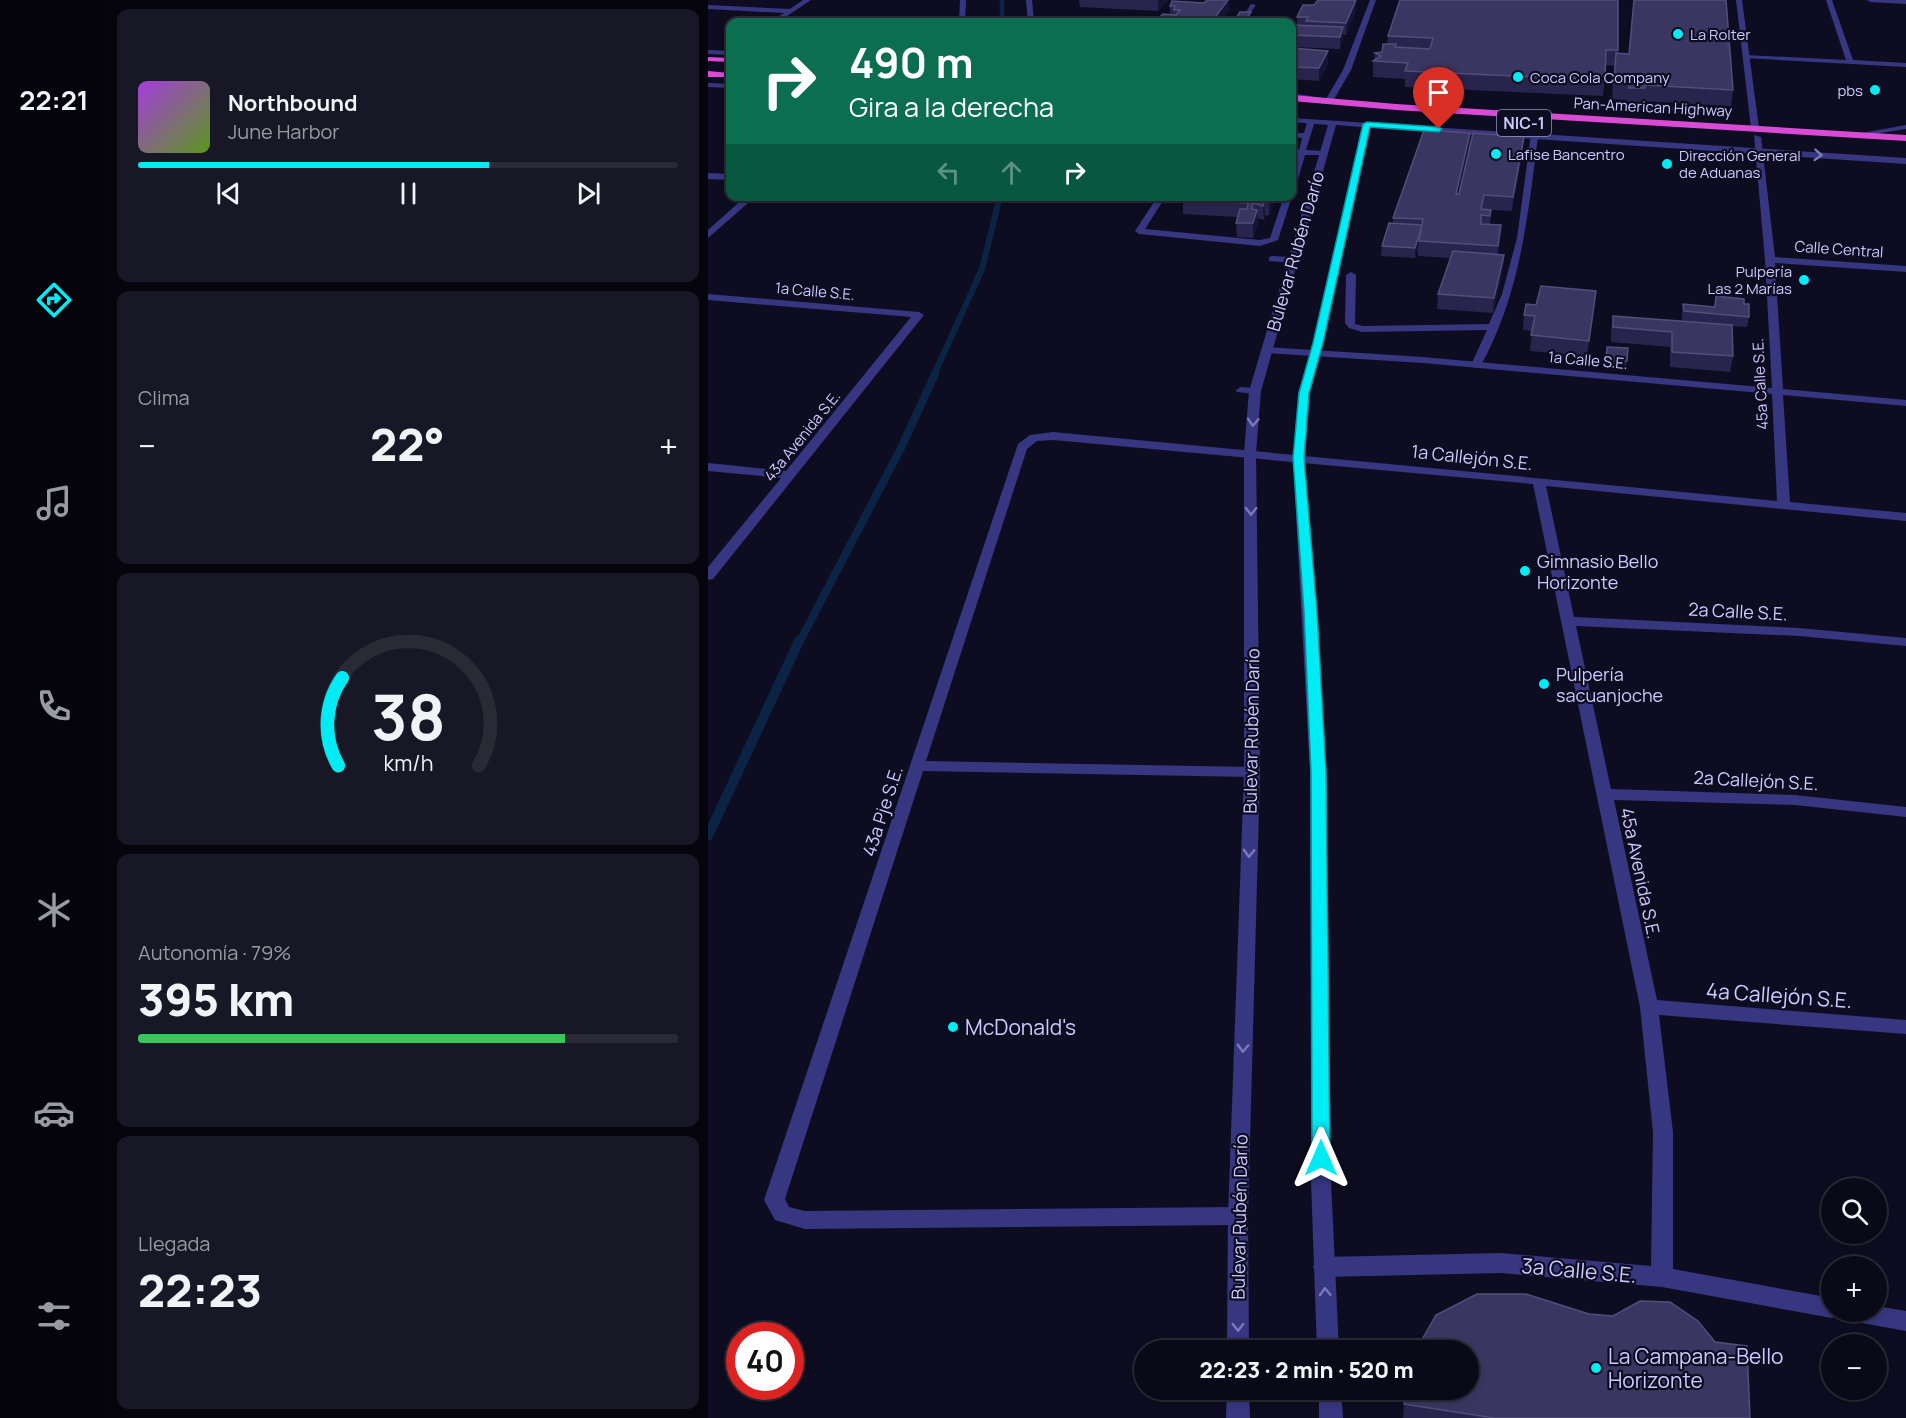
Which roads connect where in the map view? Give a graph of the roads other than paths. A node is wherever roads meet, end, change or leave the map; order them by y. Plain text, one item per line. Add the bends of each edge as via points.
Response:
1 (808, 0) edge
2 (963, 0) edge
3 (1029, 0) edge
4 (1373, 0) edge
5 (1739, 0) edge
6 (1829, 0) edge
7 (1870, 0) edge
8 (1906, 2) edge
9 (1253, 5) dead end
10 (708, 7) edge
11 (792, 11) junction
12 (1245, 16) edge
13 (781, 18) edge
14 (962, 18) edge
15 (1031, 18) edge
16 (708, 52) edge
17 (726, 54) edge
18 (726, 55) edge
19 (1746, 57) junction
20 (708, 59) edge
21 (1850, 62) junction
22 (1906, 65) edge
23 (708, 74) edge
24 (726, 75) edge
25 (708, 85) edge
26 (726, 86) edge
27 (1296, 97) edge
28 (1296, 97) edge
29 (1643, 97) edge
30 (1330, 99) junction
31 (1396, 107) junction
32 (1639, 108) junction
33 (1304, 110) dead end
34 (1711, 110) edge
35 (1296, 120) edge
36 (1311, 121) junction
37 (1639, 121) junction
38 (1333, 123) junction
39 (1367, 124) junction
40 (1906, 127) edge
41 (1756, 132) junction
42 (1296, 135) edge
43 (1855, 135) junction
44 (1308, 136) junction
45 (1534, 136) junction
46 (1906, 138) edge
47 (1906, 146) edge
48 (1760, 151) junction
49 (1296, 152) edge
50 (1302, 152) junction
51 (1323, 153) junction
52 (1906, 161) edge
53 (1296, 167) edge
54 (708, 176) edge
55 (726, 177) edge
56 (746, 201) edge
57 (1159, 201) edge
58 (1286, 201) edge
59 (1144, 223) junction
60 (1181, 225) dead end
61 (708, 235) edge
62 (1272, 259) dead end
63 (1292, 260) junction
64 (1770, 260) junction
65 (1906, 269) edge
66 (1351, 275) dead end
67 (708, 297) edge
68 (919, 315) joint
69 (1492, 327) junction
70 (1267, 350) junction
71 (1315, 352) junction
72 (1476, 365) junction
73 (1241, 390) dead end
74 (1256, 391) junction
75 (1777, 392) junction
76 (1906, 404) edge
77 (1034, 438) joint
78 (1251, 453) junction
79 (1299, 458) junction
80 (708, 467) edge
81 (789, 475) junction
82 (1539, 482) junction
83 (1785, 506) junction
84 (1906, 517) edge
85 (708, 576) edge
86 (1568, 621) junction
87 (1906, 642) edge
88 (917, 766) junction
89 (1252, 772) junction
90 (1604, 794) junction
91 (1906, 812) edge
92 (1648, 1007) junction
93 (1906, 1027) edge
94 (1238, 1216) junction
95 (1324, 1267) junction
96 (1662, 1277) junction
97 (1821, 1306) edge
98 (1887, 1318) edge
99 (1906, 1321) edge
100 (1238, 1340) edge
101 (1328, 1340) edge
102 (1238, 1400) edge
103 (1330, 1400) edge
104 (1238, 1418) edge
105 (1331, 1418) edge

1 - 11 street
2 - 14 lane
3 - 15 lane
4 - 30 street via 1347,70
5 - 19 street
6 - 21 lane
7 - 8 street
9 - 12 lane
10 - 11 street
11 - 13 street
16 - 17 street
18 - 20 highway
19 - 21 lane
19 - 41 street
21 - 22 lane
23 - 24 highway
25 - 26 street
27 - 30 street
28 - 31 highway, Pan-American Highway / NIC-1
29 - 32 lane
30 - 31 street
31 - 37 highway, Pan-American Highway / NIC-1
32 - 34 lane
32 - 37 lane
33 - 41 highway, Pan-American Highway / NIC-1
35 - 36 street
36 - 38 street
36 - 44 lane
37 - 41 highway, Pan-American Highway / NIC-1
38 - 39 street
38 - 51 street, Bulevar Rubén Darío
39 - 45 street
39 - 71 street
40 - 43 lane
41 - 43 highway, Pan-American Highway / NIC-1
41 - 47 highway, Pan-American Highway / NIC-1
41 - 48 street
42 - 44 lane
43 - 46 highway, Pan-American Highway / NIC-1
44 - 50 lane
45 - 48 street
45 - 69 lane via 1521,238 1507,294
48 -> 52 street
48 - 64 street, 45a Calle S.E.
49 - 50 lane
50 - 51 lane
50 - 53 lane
51 - 63 street, Bulevar Rubén Darío
54 - 55 street
56 - 61 street
57 - 59 lane
58 - 59 lane via 1274,240 1260,243 1139,231
59 - 60 lane
62 - 63 lane
63 - 70 street, Bulevar Rubén Darío
64 - 65 street, Calle Central
64 - 75 street, 45a Calle S.E.
66 - 69 lane via 1352,326
67 - 68 street, 1a Calle S.E.
68 - 81 street, 43a Avenida S.E.
69 - 72 lane
70 - 71 street, 1a Calle S.E.
70 - 74 street, Bulevar Rubén Darío
71 - 72 street, 1a Calle S.E.
71 - 79 street via 1304,393
72 - 75 street, 1a Calle S.E.
73 - 74 lane
74 -> 78 street, Bulevar Rubén Darío
75 - 76 street, 1a Calle S.E.
75 - 83 street, 45a Calle S.E.
77 - 78 street, 1a Callejón S.E. via 1053,436
77 - 88 street, 43a Pje S.E. via 1022,447
78 - 79 street, 1a Callejón S.E.
78 -> 89 street, Bulevar Rubén Darío
79 - 82 street, 1a Callejón S.E.
79 - 95 street via 1318,772
80 - 81 street
81 - 85 street, 43a Avenida S.E.
82 - 83 street, 1a Callejón S.E.
82 - 86 street, 45a Avenida S.E.
83 - 84 street, 1a Callejón S.E.
86 - 87 street, 2a Calle S.E. via 1799,632
86 - 90 street, 45a Avenida S.E.
88 - 89 street
88 - 94 street, 43a Pje S.E. via 774,1200 782,1214 805,1220
89 -> 94 street, Bulevar Rubén Darío
90 - 91 street, 2a Callejón S.E. via 1795,800
90 - 92 street, 45a Avenida S.E.
92 - 93 street, 4a Callejón S.E.
92 - 96 street, 45a Avenida S.E. via 1663,1132
94 -> 100 street, Bulevar Rubén Darío
95 - 96 street, 3a Calle S.E. via 1501,1263
101 -> 95 street
96 - 97 street, 3a Calle S.E.
98 - 99 street
102 - 104 street
103 - 105 street

